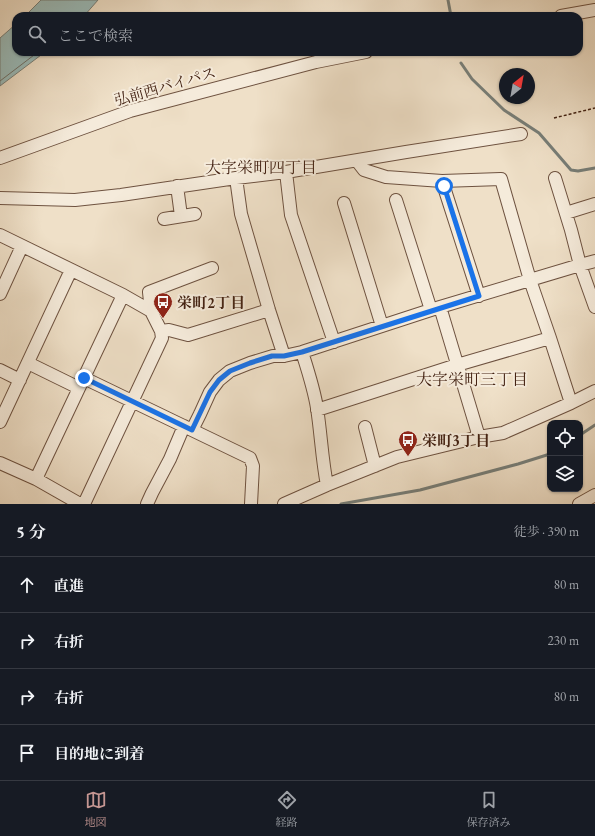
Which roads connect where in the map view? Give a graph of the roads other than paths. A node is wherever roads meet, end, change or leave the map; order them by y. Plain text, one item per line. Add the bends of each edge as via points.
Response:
1 (595, 10) edge
2 (583, 12) edge
3 (346, 56) edge
4 (521, 134) dead end
5 (0, 158) edge
6 (357, 161) junction
7 (286, 172) junction
8 (236, 178) junction
9 (555, 178) dead end
10 (442, 181) junction
11 (178, 186) junction
12 (0, 198) edge
13 (396, 200) dead end
14 (344, 203) dead end
15 (595, 204) edge
16 (566, 213) junction
17 (195, 214) dead end
18 (180, 216) junction
19 (164, 219) dead end
20 (0, 235) edge
21 (22, 246) junction
22 (595, 261) edge
23 (580, 265) junction
24 (212, 268) dead end
25 (71, 270) junction
26 (530, 280) junction
27 (0, 294) edge
28 (123, 296) junction
29 (479, 296) junction
30 (595, 307) edge
31 (436, 309) junction
32 (269, 310) junction
33 (151, 311) junction
34 (382, 326) junction
35 (161, 331) junction
36 (550, 338) junction
37 (334, 342) junction
38 (302, 352) junction
39 (284, 356) junction
40 (28, 362) junction
41 (457, 365) junction
42 (0, 370) edge
43 (20, 380) junction
44 (82, 383) junction
45 (595, 391) edge
46 (132, 401) junction
47 (571, 403) junction
48 (317, 410) junction
49 (0, 422) edge
50 (365, 427) dead end
51 (188, 428) junction
52 (479, 437) junction
53 (0, 463) edge
54 (375, 466) junction
55 (36, 480) junction
56 (327, 485) junction
57 (595, 495) edge
58 (80, 504) edge
59 (84, 504) edge
60 (148, 504) edge
61 (251, 504) edge
62 (284, 504) edge
63 (579, 504) edge

1 - 2 street
3 - 5 street, 弘前西バイパス via 130,111
4 - 6 street
6 - 7 street
6 - 10 street via 364,170 386,177
7 - 8 street
7 - 37 street via 291,216
8 - 11 street
8 - 32 street via 241,214
9 - 16 street
10 - 26 street via 501,179
10 - 29 street
11 - 12 street via 74,200
11 - 18 street
13 - 31 street
14 - 34 street
15 - 16 street
16 - 23 street
17 - 18 street
18 - 19 street
20 - 21 street
21 - 25 street
21 - 27 street
22 - 23 street
23 - 26 street
23 - 30 street
24 - 33 street via 149,292
25 - 28 street
25 - 40 street
26 - 29 street
26 - 36 street
28 - 33 street
28 - 44 street
29 - 31 street
31 - 34 street
31 - 41 street
32 - 35 street via 188,335 169,330
32 - 39 street
33 - 35 street
34 - 37 street
35 - 46 street via 162,338
36 - 41 street
36 - 47 street
37 - 38 street
38 - 39 street
38 - 48 street via 312,382
39 - 51 street via 272,356 230,371 210,392
40 - 43 street
40 - 44 street
41 - 48 street
41 - 52 street
42 - 43 street
43 - 49 street
44 - 46 street
44 - 55 street
45 - 47 street
46 - 51 street
46 - 59 street
47 - 52 street via 503,432
48 - 56 street
50 - 54 street
51 - 60 street
51 - 61 street via 250,458 253,466
52 - 54 street via 397,457
53 - 55 street
54 - 56 street
55 - 58 street
56 - 62 street
57 - 63 street

